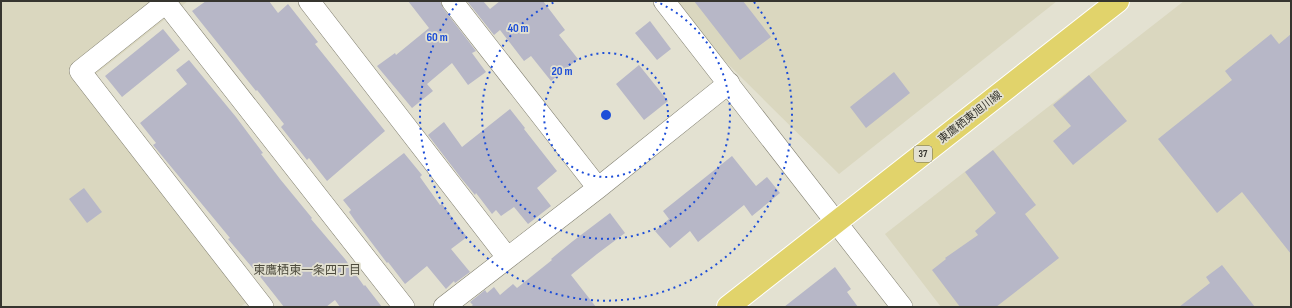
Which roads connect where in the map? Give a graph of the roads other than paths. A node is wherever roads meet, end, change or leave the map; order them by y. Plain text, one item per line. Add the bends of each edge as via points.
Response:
1 (309, 1) edge
2 (452, 1) edge
3 (664, 1) edge
4 (1118, 1) edge
5 (167, 2) edge
6 (729, 83) junction
7 (598, 188) junction
8 (837, 222) junction
9 (508, 257) junction
10 (263, 307) edge
11 (404, 307) edge
12 (444, 307) edge
13 (728, 307) edge
14 (902, 307) edge

1 - 9 street
2 - 7 street
3 - 6 street
4 - 8 main road, 東鷹栖東旭川線 / 37
5 - 10 street via 80,71
5 - 11 street
6 - 7 street
6 - 8 street
7 - 9 street
8 - 13 main road, 東鷹栖東旭川線 / 37
8 - 14 street
9 - 12 street

